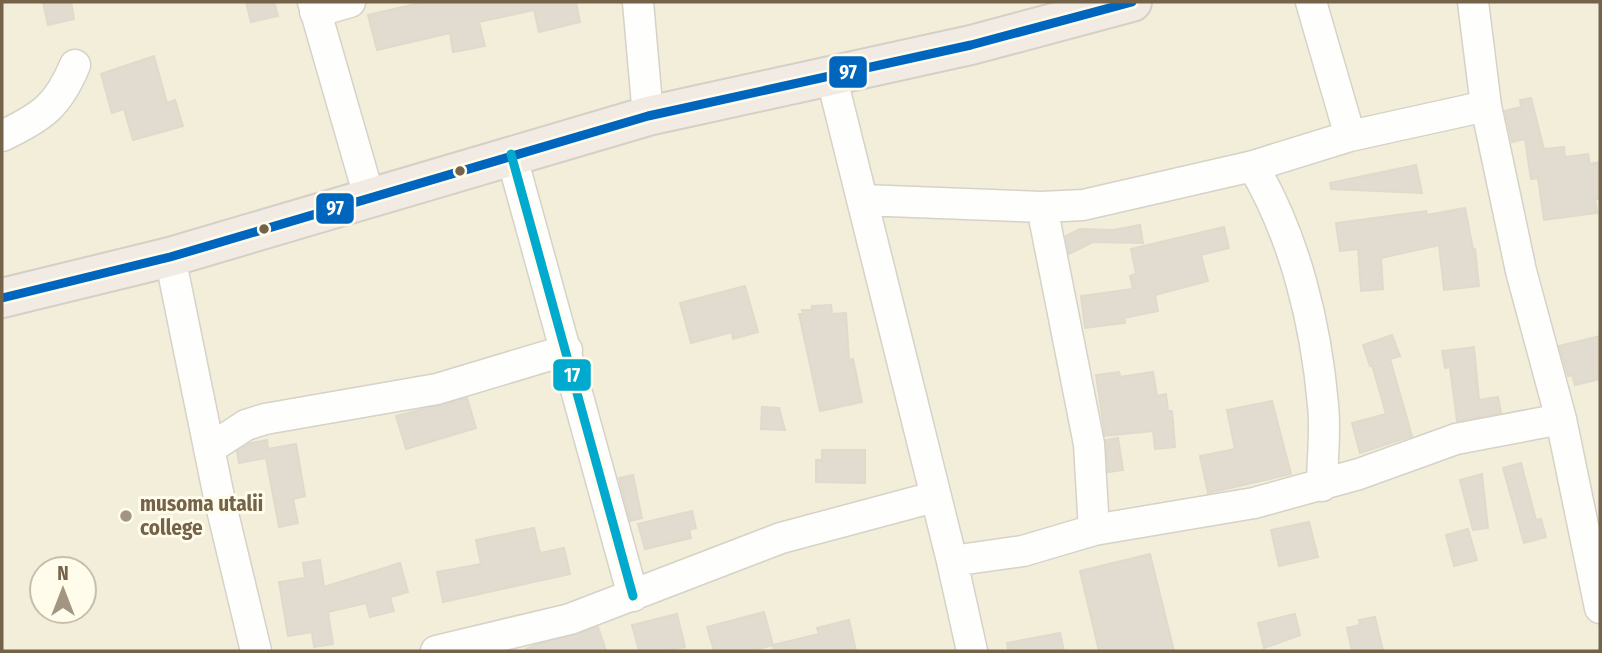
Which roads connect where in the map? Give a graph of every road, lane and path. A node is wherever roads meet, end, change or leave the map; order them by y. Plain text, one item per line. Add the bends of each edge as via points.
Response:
1 (350, 2) edge
2 (638, 2) edge
3 (1132, 2) edge
4 (1311, 2) edge
5 (1473, 2) edge
6 (314, 7) edge
7 (75, 65) dead end
8 (831, 75) junction
9 (1486, 106) junction
10 (648, 116) junction
11 (2, 136) edge
12 (1350, 136) junction
13 (511, 154) junction
14 (1253, 166) junction
15 (370, 200) junction
16 (862, 200) junction
17 (1042, 207) junction
18 (170, 257) junction
19 (2, 298) edge
20 (567, 350) junction
21 (1561, 419) junction
22 (209, 449) junction
23 (1322, 486) junction
24 (934, 497) junction
25 (1094, 530) junction
26 (952, 561) junction
27 (633, 596) junction
28 (1600, 608) edge
29 (257, 651) edge
30 (436, 651) edge
31 (972, 651) edge

1 - 6 street
2 - 10 street
3 - 8 highway via 971,45
4 - 12 street
5 - 9 street
6 - 15 street
7 - 11 street via 52,107
8 - 10 highway
8 - 16 street
9 - 12 street
9 - 21 street via 1521,271
10 - 13 highway
12 - 14 street
13 - 15 highway
13 - 20 street
14 - 17 street via 1124,198
14 - 23 street via 1292,253 1317,355 1324,408
15 - 18 highway
16 - 17 street
16 - 24 street
17 - 25 street via 1089,444
18 - 19 highway
18 - 22 street
20 - 22 street via 437,390 265,419 246,425
20 - 27 street
21 - 23 street via 1456,439
21 - 28 street
22 - 29 street
23 - 25 street via 1254,503
24 - 26 street
24 - 27 street via 781,538
25 - 26 street via 1023,551
26 - 31 street
27 - 30 street via 570,620

